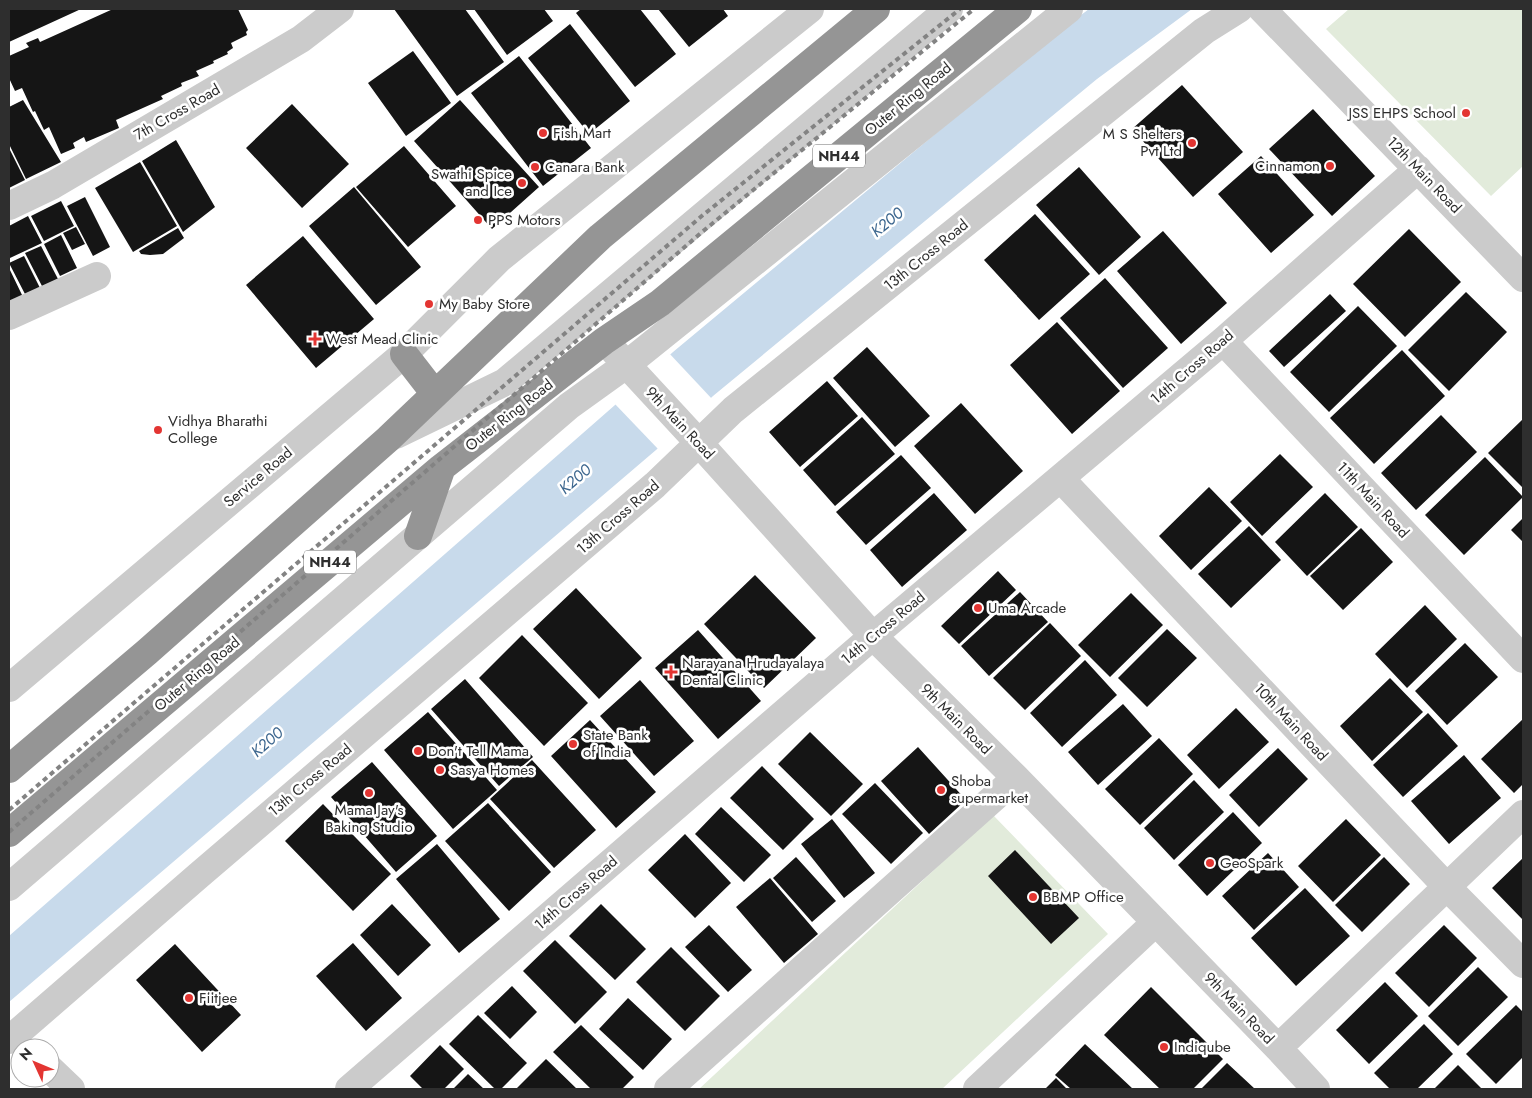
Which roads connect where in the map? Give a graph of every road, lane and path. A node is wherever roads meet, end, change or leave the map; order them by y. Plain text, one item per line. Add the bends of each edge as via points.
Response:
1 (340, 9) edge
2 (810, 9) edge
3 (876, 9) edge
4 (950, 9) edge
5 (1018, 9) edge
6 (1069, 9) edge
7 (1239, 9) edge
8 (1262, 9) edge
9 (1418, 169) junction
10 (9, 206) edge
11 (97, 276) dead end
12 (1523, 278) edge
13 (9, 316) edge
14 (604, 341) junction
15 (1223, 341) junction
16 (404, 354) junction
17 (631, 370) junction
18 (435, 394) junction
19 (693, 437) junction
20 (388, 439) junction
21 (441, 468) junction
22 (1061, 479) junction
23 (418, 536) junction
24 (873, 636) junction
25 (1523, 659) edge
26 (9, 688) edge
27 (9, 769) edge
28 (1016, 778) junction
29 (1523, 814) edge
30 (9, 834) edge
31 (9, 886) edge
32 (1447, 887) junction
33 (1156, 922) junction
34 (1523, 964) edge
35 (21, 1038) edge
36 (1278, 1048) junction
37 (60, 1079) edge
38 (1307, 1086) edge
39 (357, 1087) edge
40 (71, 1089) edge
41 (668, 1089) edge
42 (977, 1089) edge

1 - 10 street, 7th Cross Road via 301,39 53,185
2 - 16 street, Service Road via 499,259
3 - 18 highway via 600,237
4 - 20 street via 504,382
5 - 14 highway, Outer Ring Road / NH44 via 660,303
6 - 17 street
7 - 19 street, 13th Cross Road via 1196,38 733,410
8 - 9 street, 12th Main Road
9 - 12 street, 12th Main Road
9 - 15 street, 14th Cross Road
11 - 13 street
14 - 17 street, 9th Main Road
14 - 21 highway, Outer Ring Road / NH44
15 - 22 street, 14th Cross Road
15 - 25 street, 11th Main Road
16 - 18 highway
16 - 26 street, Service Road
17 - 19 street, 9th Main Road
17 - 23 street via 569,406
18 - 20 highway
19 - 24 street, 9th Main Road
19 - 35 street, 13th Cross Road via 655,486 198,876
20 - 27 highway
21 - 23 highway
21 - 30 highway, Outer Ring Road / NH44
22 - 24 street, 14th Cross Road
22 - 32 street, 10th Main Road
23 - 31 street
24 - 28 street, 9th Main Road
24 - 39 street, 14th Cross Road
28 - 33 street, 9th Main Road
28 - 41 street
29 - 32 street
32 - 34 street, 10th Main Road
32 - 36 street
33 - 36 street, 9th Main Road
33 - 42 street
36 - 38 street, 9th Main Road
37 - 40 street

